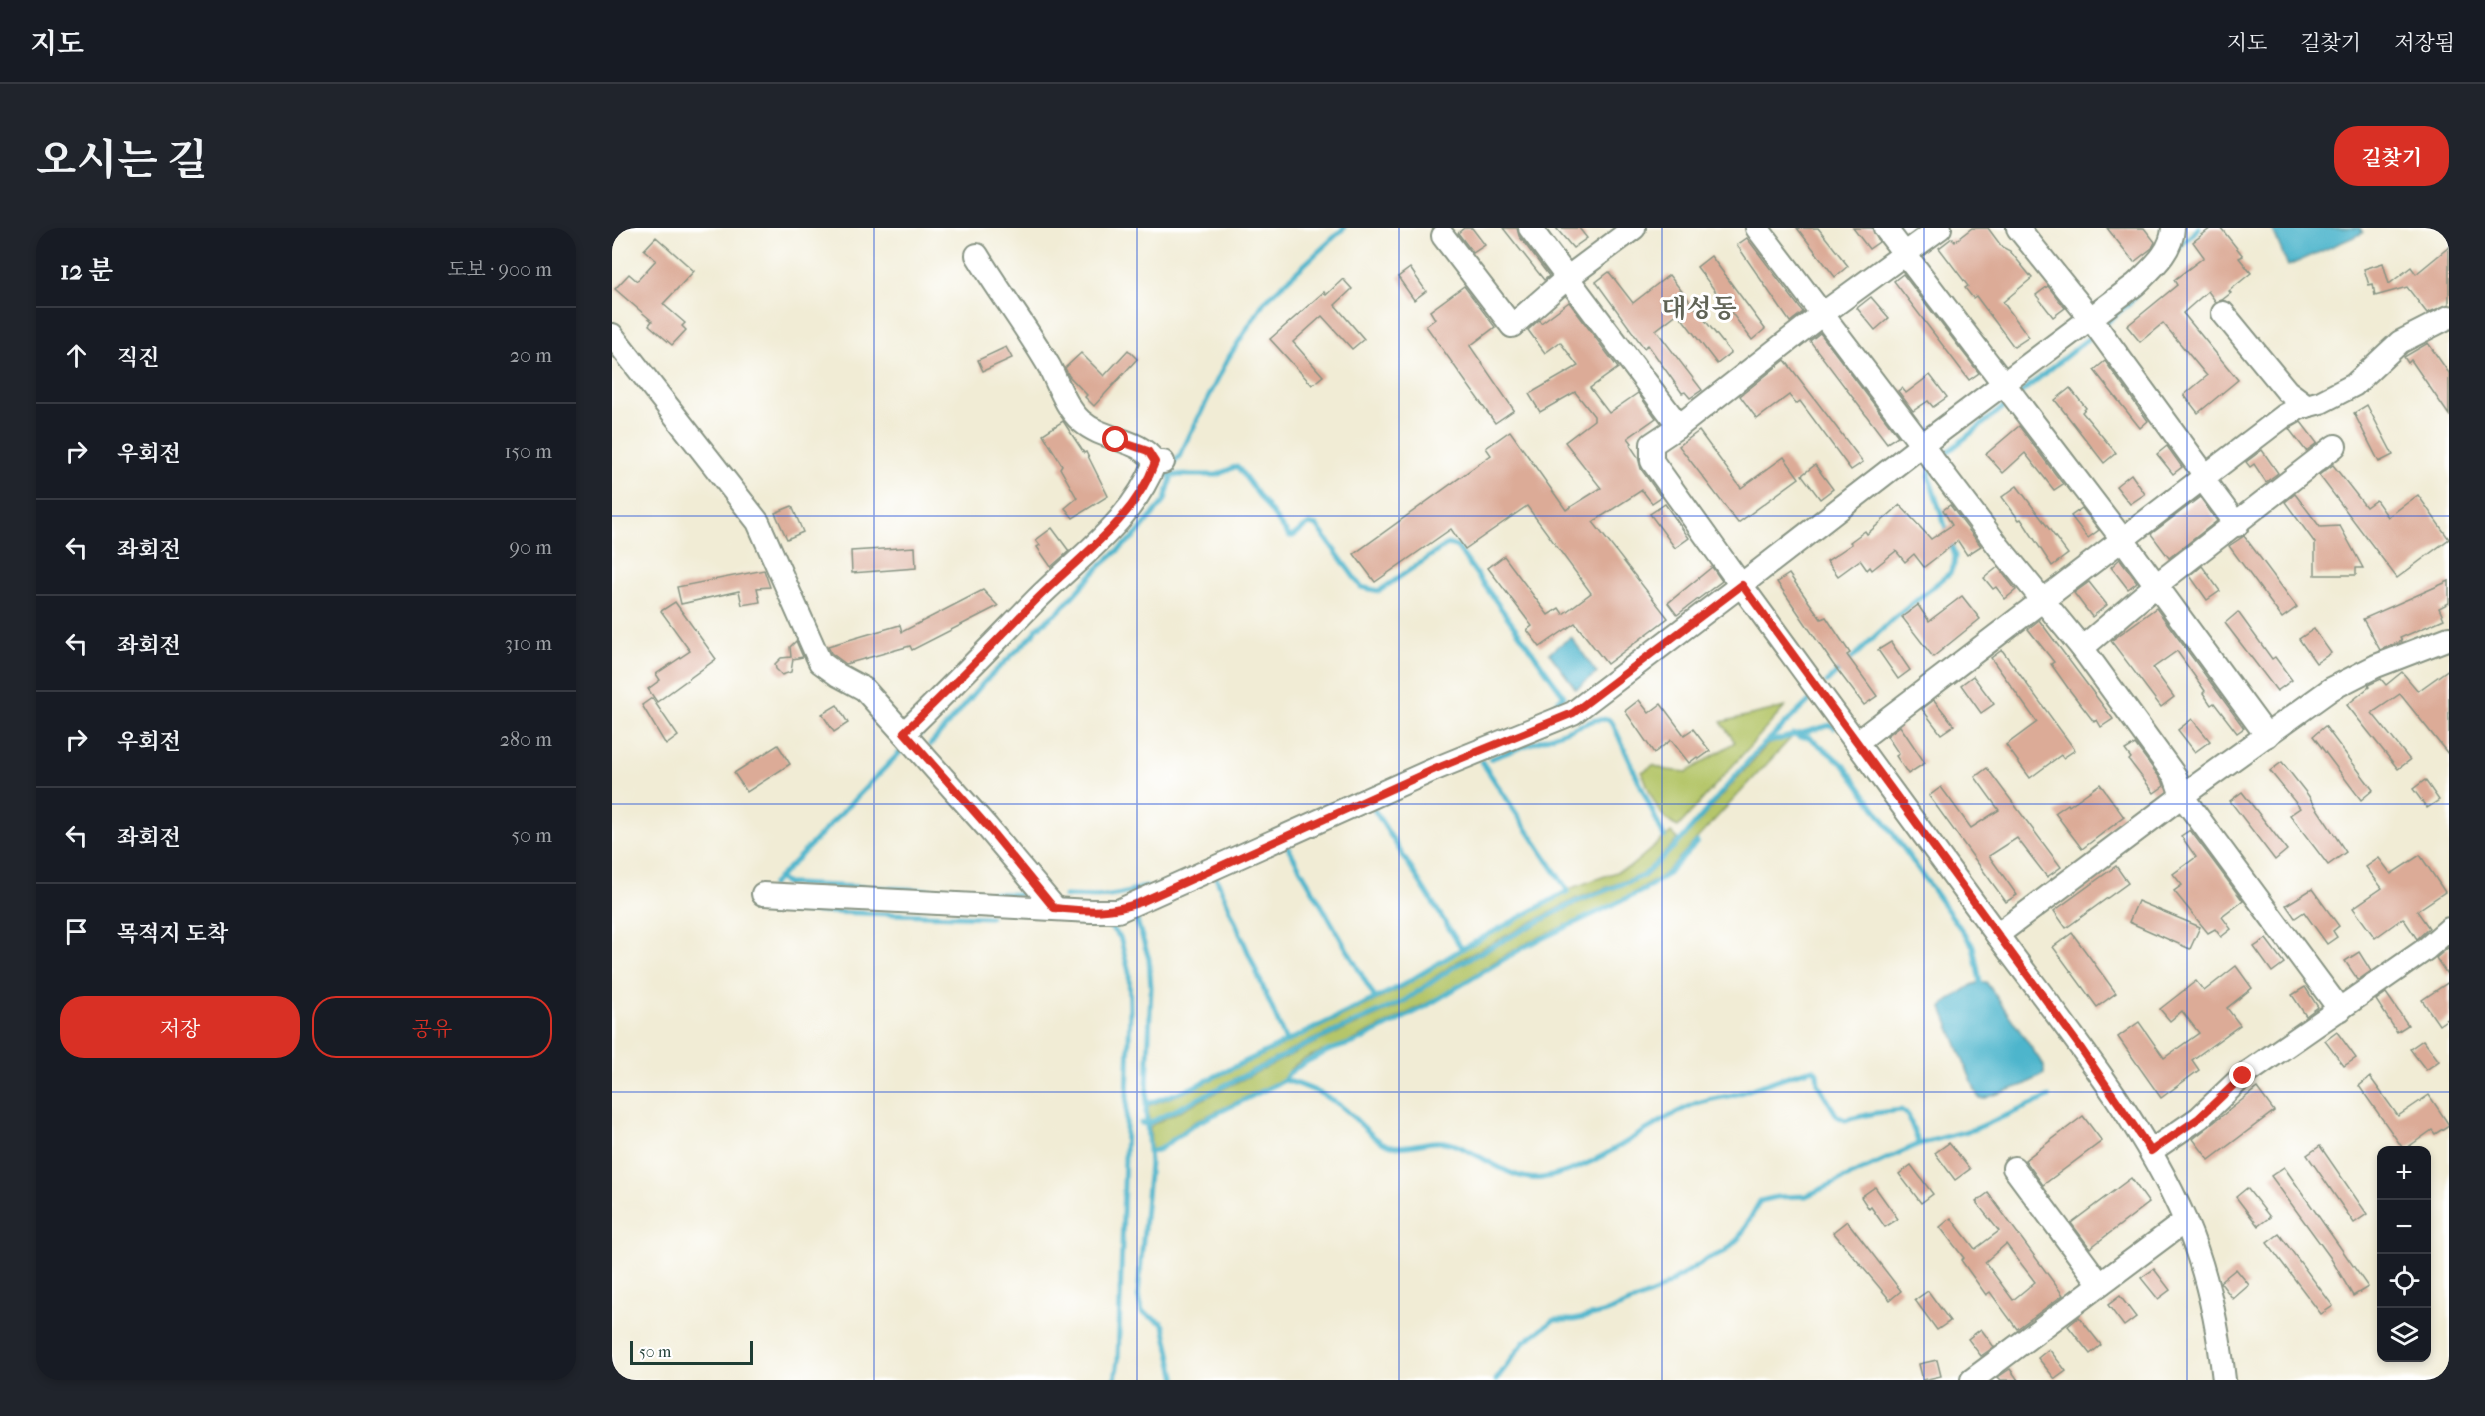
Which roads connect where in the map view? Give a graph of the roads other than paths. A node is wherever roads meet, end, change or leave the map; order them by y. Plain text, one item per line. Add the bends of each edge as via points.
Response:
1 (1530, 228) edge
2 (1634, 228) edge
3 (1757, 228) edge
4 (1885, 228) edge
5 (1940, 228) edge
6 (2018, 228) edge
7 (2173, 228) edge
8 (1443, 236) dead end
9 (1904, 254) junction
10 (976, 255) dead end
11 (1567, 278) junction
12 (2223, 313) dead end
13 (1821, 315) junction
14 (2449, 317) edge
15 (2096, 326) junction
16 (612, 335) edge
17 (2011, 393) junction
18 (2307, 406) junction
19 (1679, 426) junction
20 (2335, 446) dead end
21 (1930, 456) junction
22 (2204, 478) junction
23 (2237, 525) junction
24 (2123, 540) junction
25 (1742, 585) junction
26 (2155, 586) junction
27 (2042, 601) junction
28 (2449, 638) edge
29 (2082, 648) junction
30 (904, 732) junction
31 (2267, 736) junction
32 (1857, 742) junction
33 (2182, 796) junction
34 (763, 894) dead end
35 (1054, 908) junction
36 (2449, 929) edge
37 (1997, 935) junction
38 (2340, 1010) junction
39 (2151, 1151) junction
40 (2014, 1168) dead end
41 (2185, 1221) junction
42 (2100, 1284) junction
43 (1972, 1380) edge
44 (2224, 1380) edge

1 - 11 street
2 - 11 street
3 - 13 street
4 - 9 street
5 - 9 street
6 - 15 street
7 - 15 street via 2161,258
8 - 11 street via 1512,326
9 - 13 street
9 - 17 street
10 - 30 street via 1022,321 1079,420 1098,434 1148,451 1159,462 1138,496 1104,536
11 - 19 street
12 - 18 street via 2287,391
13 - 19 street
13 - 21 street
14 - 18 street via 2400,342 2354,385
15 - 17 street
15 - 22 street
16 - 30 street via 758,522 820,662 864,689
17 - 21 street
17 - 24 street
18 - 22 street via 2284,416
19 - 25 street via 1652,444 1652,461
20 - 23 street
21 - 25 street
21 - 27 street
22 - 23 street
22 - 24 street
23 - 26 street
24 - 26 street
24 - 27 street
25 - 32 street
25 - 35 street via 1573,713 1435,769 1130,906 1091,911
26 - 29 street
26 - 31 street
27 - 29 street
27 - 32 street
28 - 31 street via 2351,678
29 - 33 street via 2175,776
30 - 35 street
31 - 33 street
32 - 37 street
33 - 37 street
33 - 38 street
34 - 35 street
36 - 38 street
37 - 39 street
38 - 39 street via 2243,1076 2199,1118
39 - 41 street
40 - 42 street
41 - 42 street
41 - 44 street via 2211,1297
42 - 43 street

